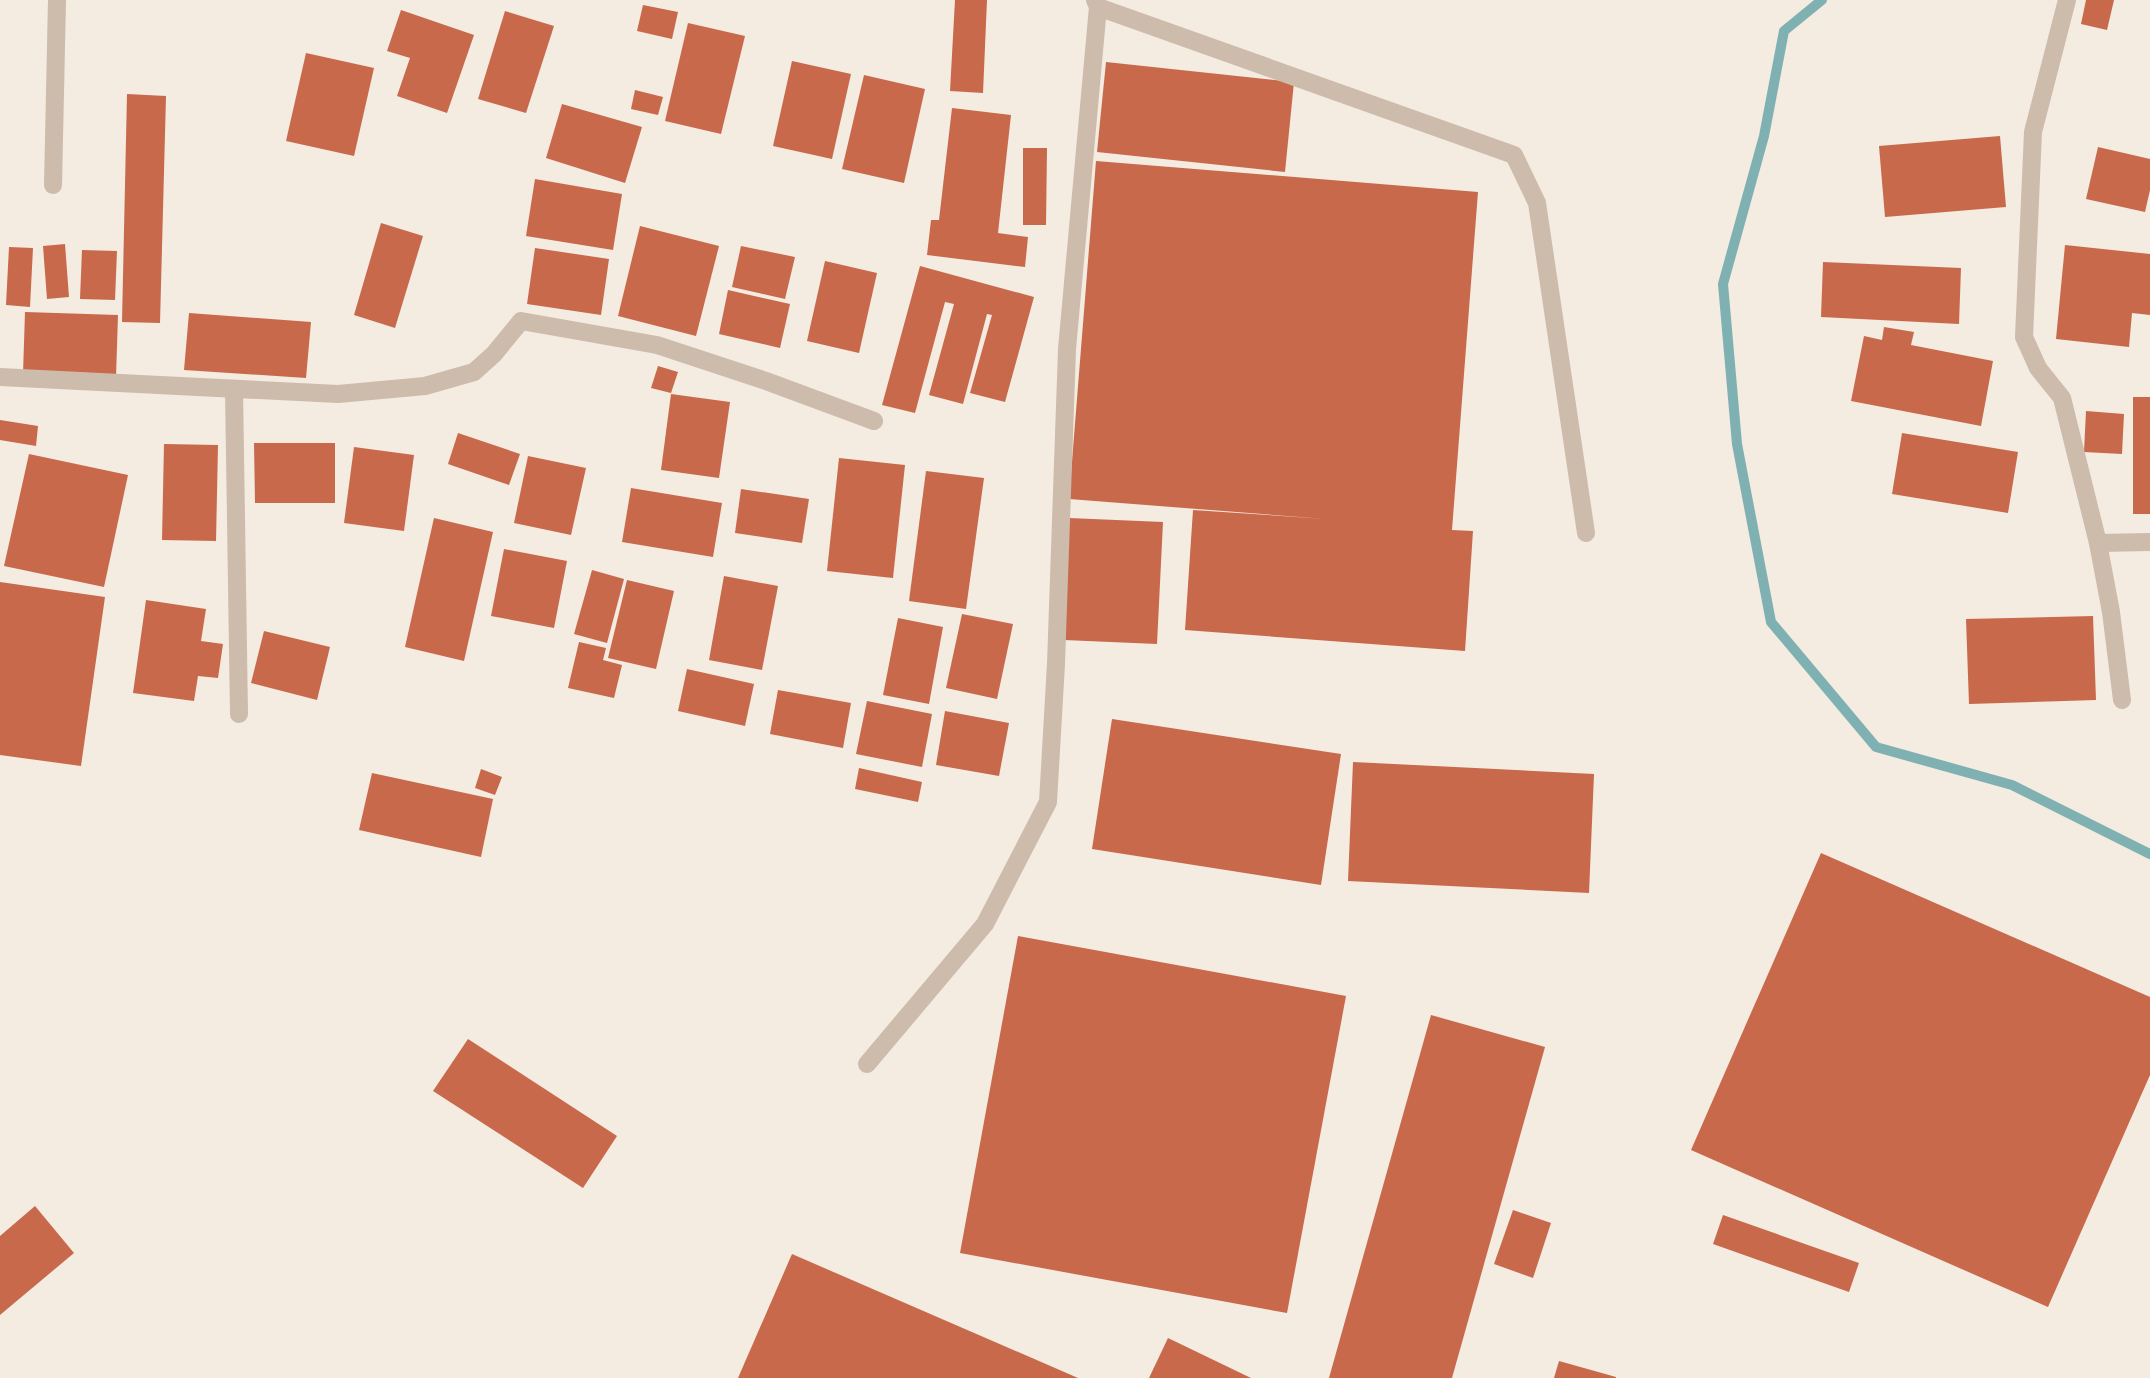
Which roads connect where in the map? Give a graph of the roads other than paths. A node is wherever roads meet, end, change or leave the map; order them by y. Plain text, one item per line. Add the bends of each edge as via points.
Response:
1 (57, 0) edge
2 (2067, 0) edge
3 (1097, 3) edge
4 (53, 185) dead end
5 (0, 377) edge
6 (234, 389) junction
7 (874, 421) dead end
8 (1586, 533) dead end
9 (2150, 542) edge
10 (2098, 543) junction
11 (2122, 700) dead end
12 (239, 714) dead end
13 (867, 1064) dead end

1 - 4 street
2 - 10 street via 2033,132 2024,337 2038,368 2062,398
3 - 8 street via 1514,155 1537,203
3 - 13 street via 1067,349 1048,802 985,924
5 - 6 street
6 - 7 street via 338,394 425,386 474,372 521,321 657,345
6 - 12 street
9 - 10 street
10 - 11 street

